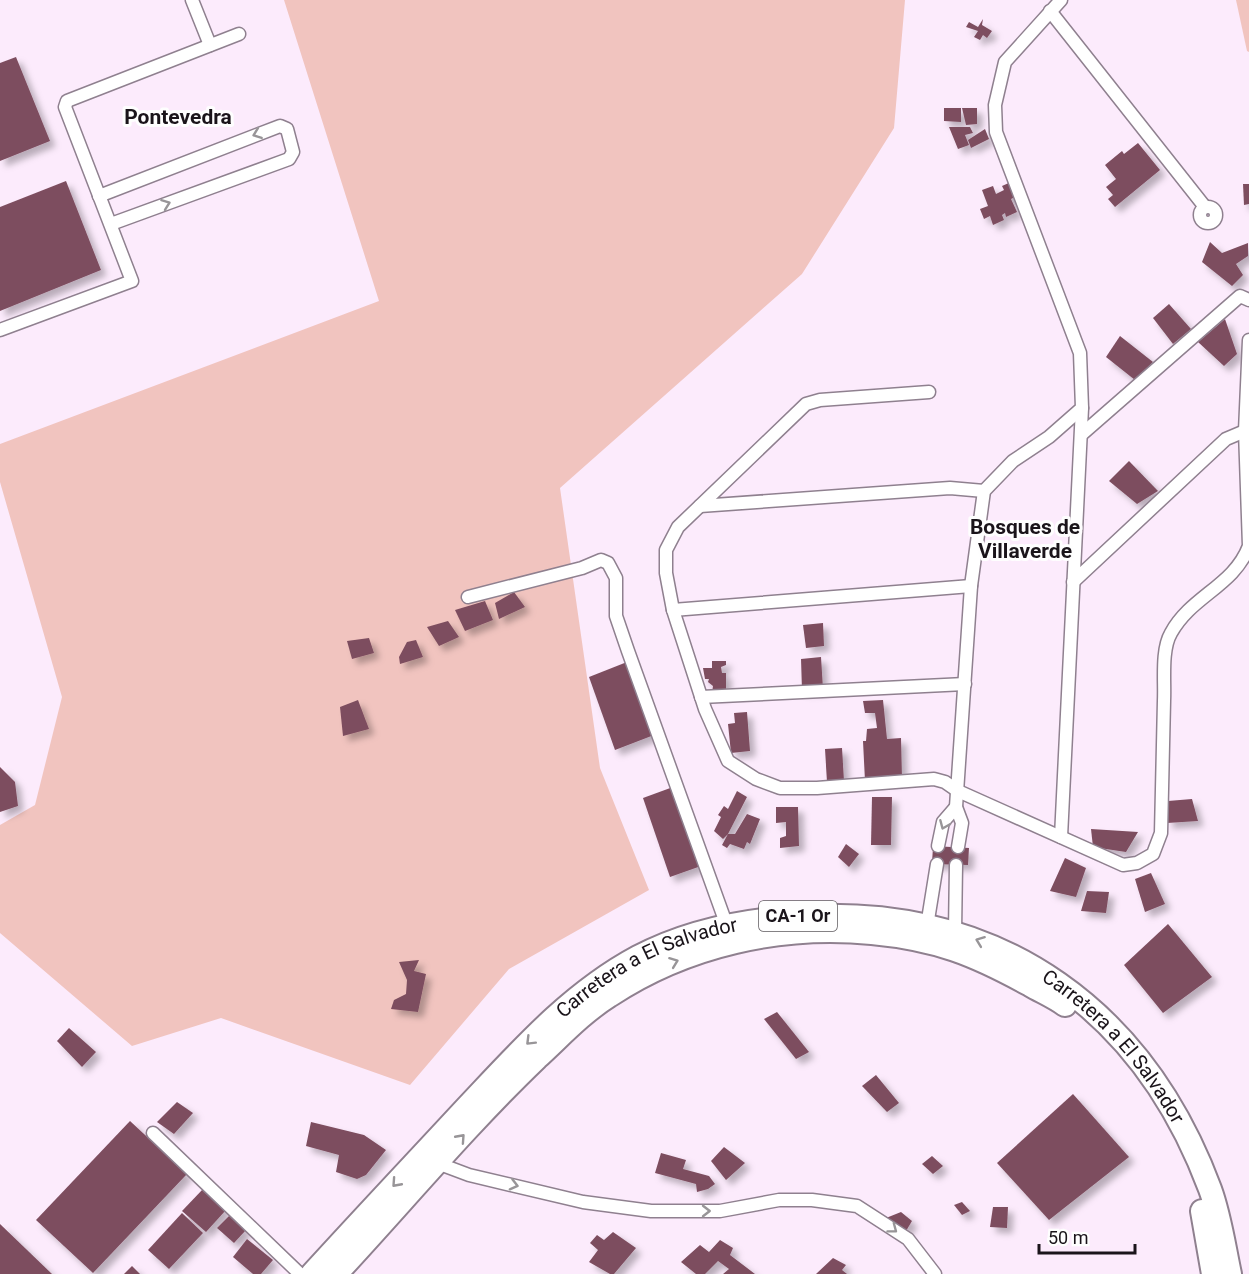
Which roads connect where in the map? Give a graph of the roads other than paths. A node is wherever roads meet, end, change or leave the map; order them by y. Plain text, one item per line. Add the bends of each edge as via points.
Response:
1 (192, 0) edge
2 (1061, 0) edge
3 (1050, 11) junction
4 (239, 34) dead end
5 (210, 45) junction
6 (99, 196) junction
7 (1205, 207) dead end
8 (111, 224) junction
9 (1249, 300) edge
10 (0, 330) edge
11 (1249, 340) edge
12 (929, 392) dead end
13 (1082, 408) junction
14 (1245, 431) junction
15 (1082, 434) junction
16 (984, 491) junction
17 (700, 506) junction
18 (1073, 582) junction
19 (971, 586) junction
20 (468, 597) dead end
21 (673, 610) junction
22 (965, 684) junction
23 (702, 697) junction
24 (958, 791) junction
25 (956, 807) junction
26 (1061, 837) junction
27 (938, 846) dead end
28 (958, 847) dead end
29 (937, 864) dead end
30 (956, 865) dead end
31 (727, 926) junction
32 (927, 926) junction
33 (955, 932) junction
34 (153, 1133) dead end
35 (437, 1163) junction
36 (300, 1274) edge
37 (312, 1274) edge
38 (336, 1274) edge
39 (935, 1274) edge
40 (1213, 1274) edge
41 (1230, 1274) edge

1 - 5 street
2 - 3 street
3 - 7 street
3 - 13 street via 1005,62 995,105 996,132 1080,353
4 - 5 street
5 - 6 street via 65,103
6 - 8 street
8 -> 6 street via 289,159 293,152 286,129 280,126
8 - 10 street via 132,281
9 - 15 street via 1240,296
11 - 14 street
12 - 17 street via 806,404
13 - 15 street
13 - 16 street via 1005,469
14 - 18 street via 1226,439
14 - 26 street via 1249,546 1243,562 1190,606 1169,635 1161,833 1153,854 1123,865
15 - 18 street
16 - 17 street via 950,488
16 - 19 street
17 - 21 street via 678,527 666,550
18 - 26 street
19 - 21 street
19 - 22 street
20 - 31 street via 601,561 608,563 616,578 616,616
21 - 23 street
22 - 23 street
22 - 24 street
23 - 24 street via 728,761 756,779 780,788 934,779
24 - 25 street
24 - 26 street
25 -> 27 street via 943,822
25 - 28 street via 962,823
29 - 32 street
30 - 33 street
31 - 32 highway, Carretera a El Salvador / CA-1 Or via 775,917 833,915
31 -> 37 highway, Carretera a El Salvador / CA-1 Or via 640,956 573,1001 528,1043
32 - 33 highway, Carretera a El Salvador / CA-1 Or
41 -> 33 highway, Carretera a El Salvador / CA-1 Or via 1211,1190 1155,1079 1110,1027 1060,984 994,946
34 - 36 street
35 - 38 highway, Carretera a El Salvador / CA-1 Or
35 -> 39 street via 583,1202 641,1210 720,1210 779,1200 857,1206 908,1239
35 -> 40 highway, Carretera a El Salvador / CA-1 Or via 565,1032 606,997 640,976 705,951 761,936 831,931 887,935 944,945 1000,967 1055,998 1105,1041 1146,1090 1173,1137 1201,1208

